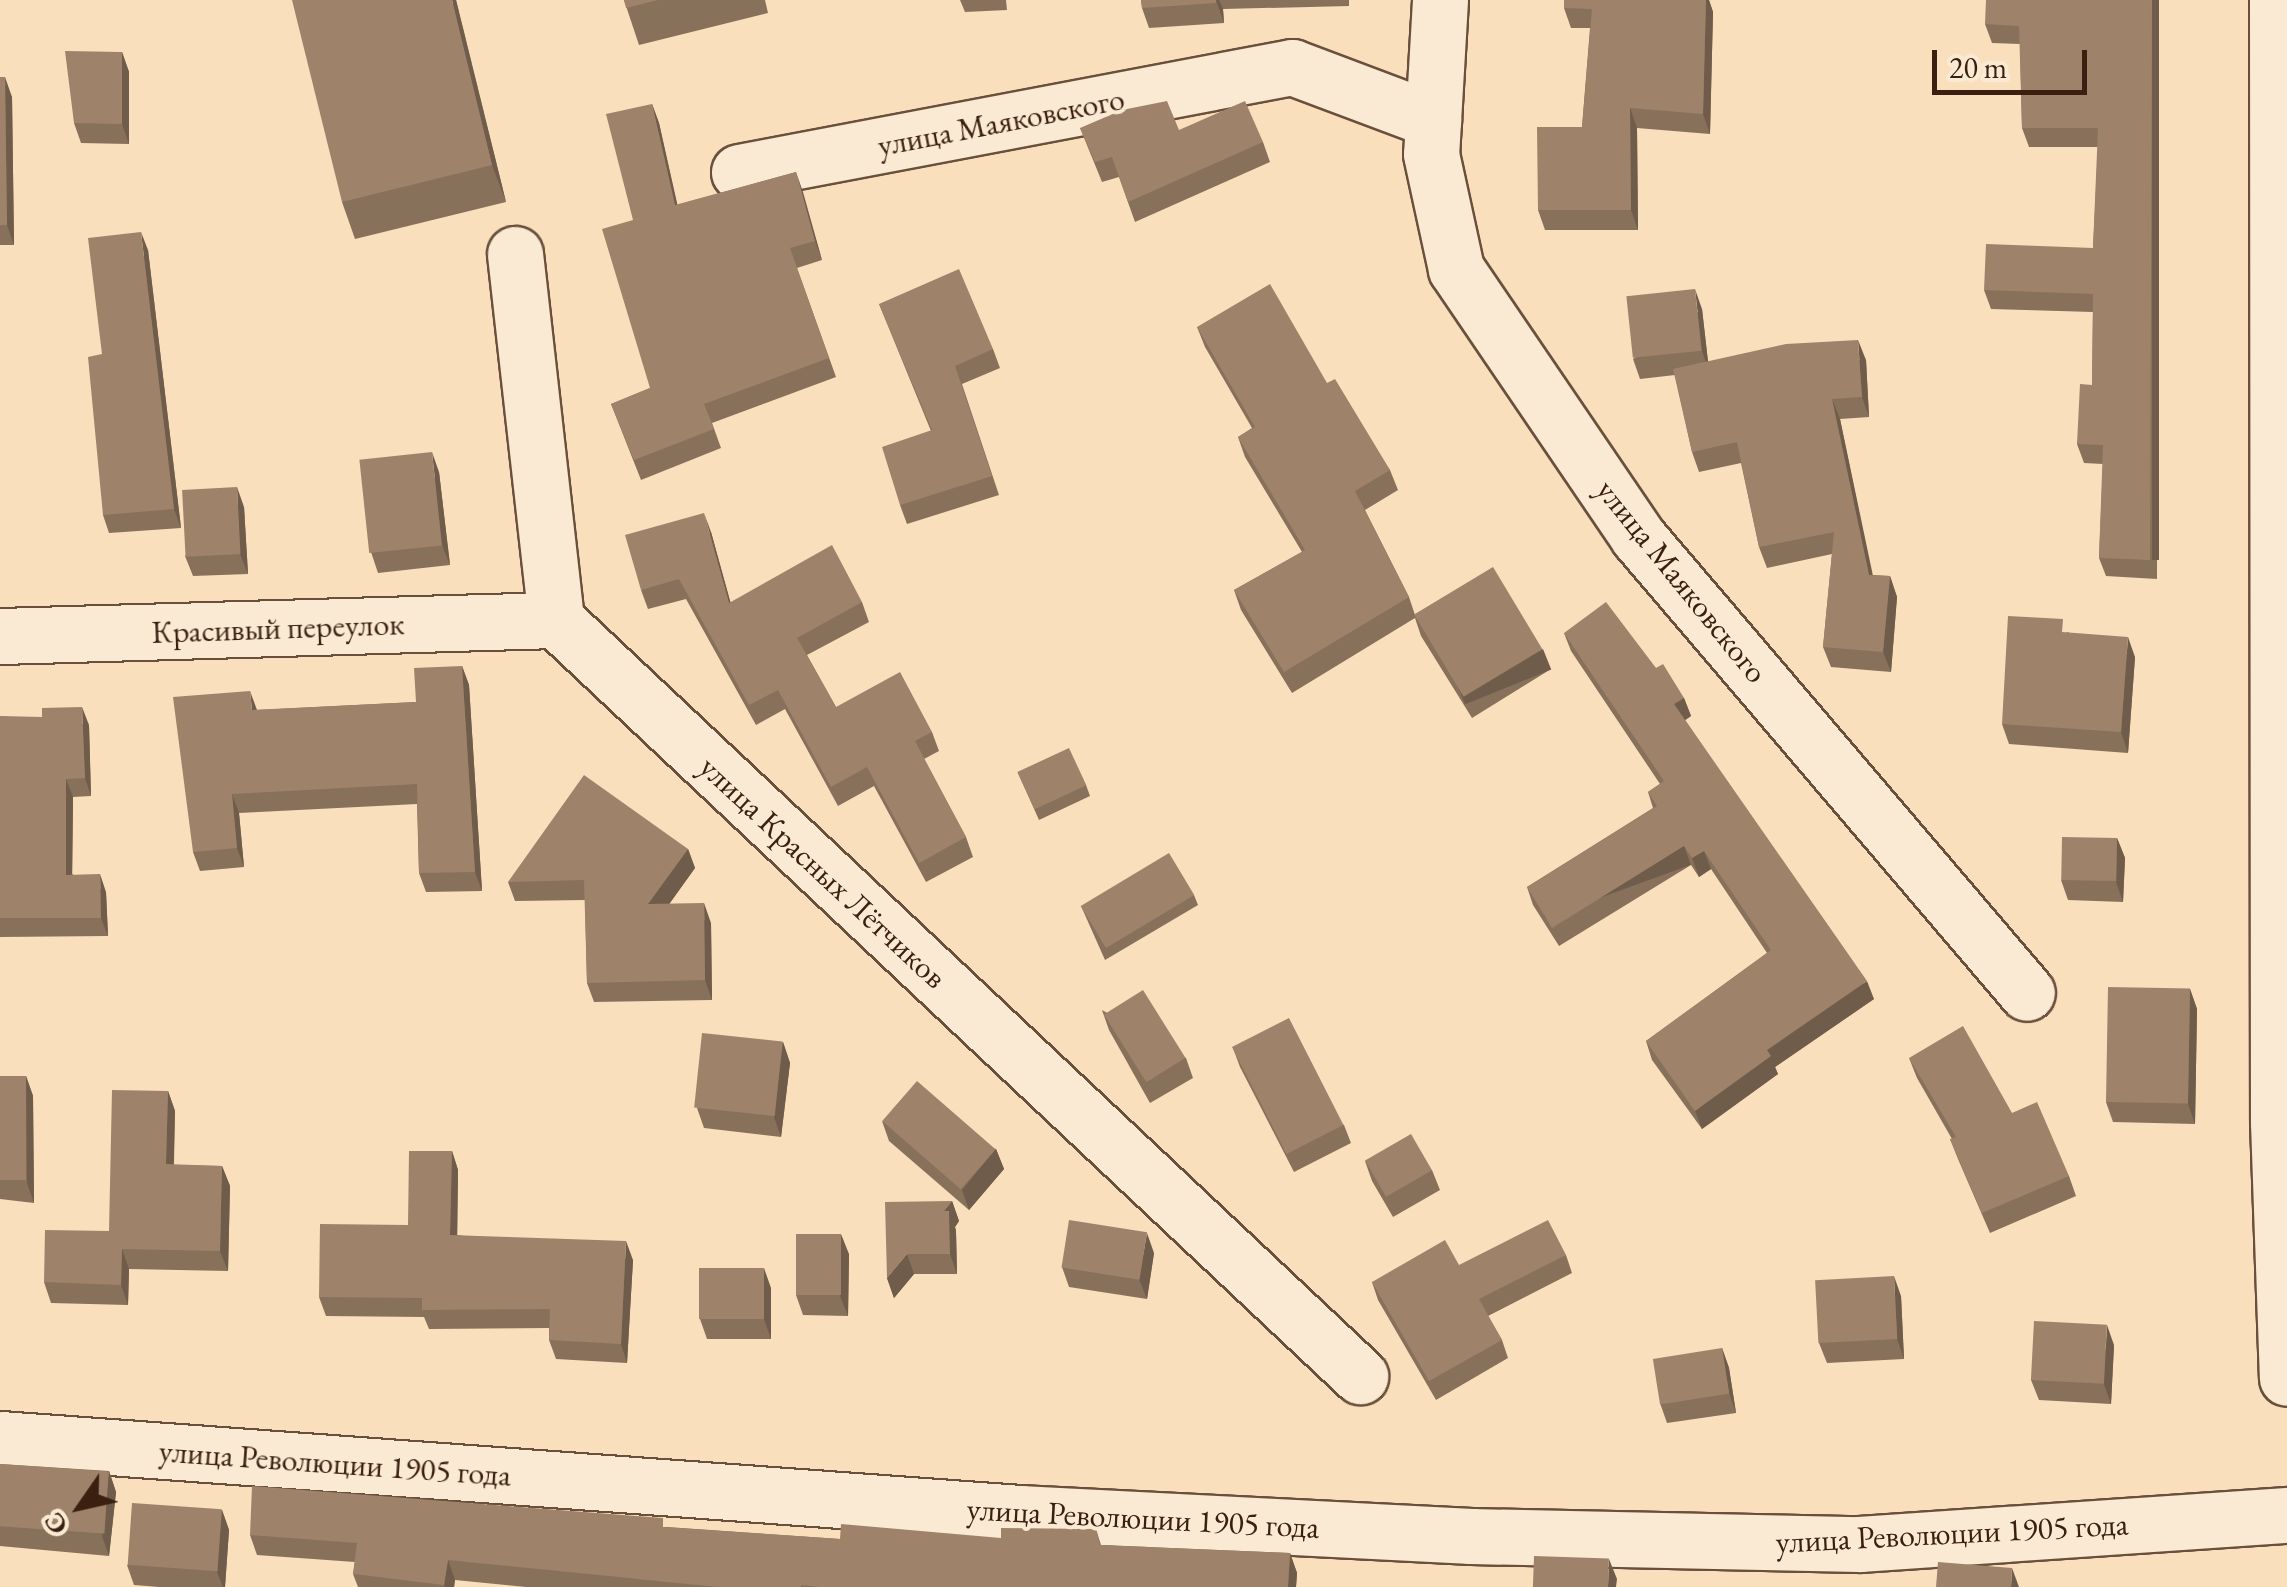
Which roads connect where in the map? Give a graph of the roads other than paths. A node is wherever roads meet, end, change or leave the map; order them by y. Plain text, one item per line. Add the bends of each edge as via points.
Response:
1 (1440, 0) edge
2 (2277, 0) edge
3 (1433, 120) junction
4 (739, 172) dead end
5 (515, 254) dead end
6 (556, 620) junction
7 (0, 636) edge
8 (2027, 993) dead end
9 (1360, 1376) dead end
10 (2287, 1378) edge
11 (0, 1439) edge
12 (2287, 1515) edge

1 - 3 street, улица Маяковского
2 - 10 street via 2278,1122
3 - 4 street, улица Маяковского via 1292,67
3 - 8 street, улица Маяковского via 1431,154 1456,269 1617,506
5 - 6 street
6 - 7 street, Красивый переулок
6 - 9 street, улица Красных Лётчиков
11 - 12 street, улица Революции 1905 года via 999,1512 1472,1536 1859,1544

